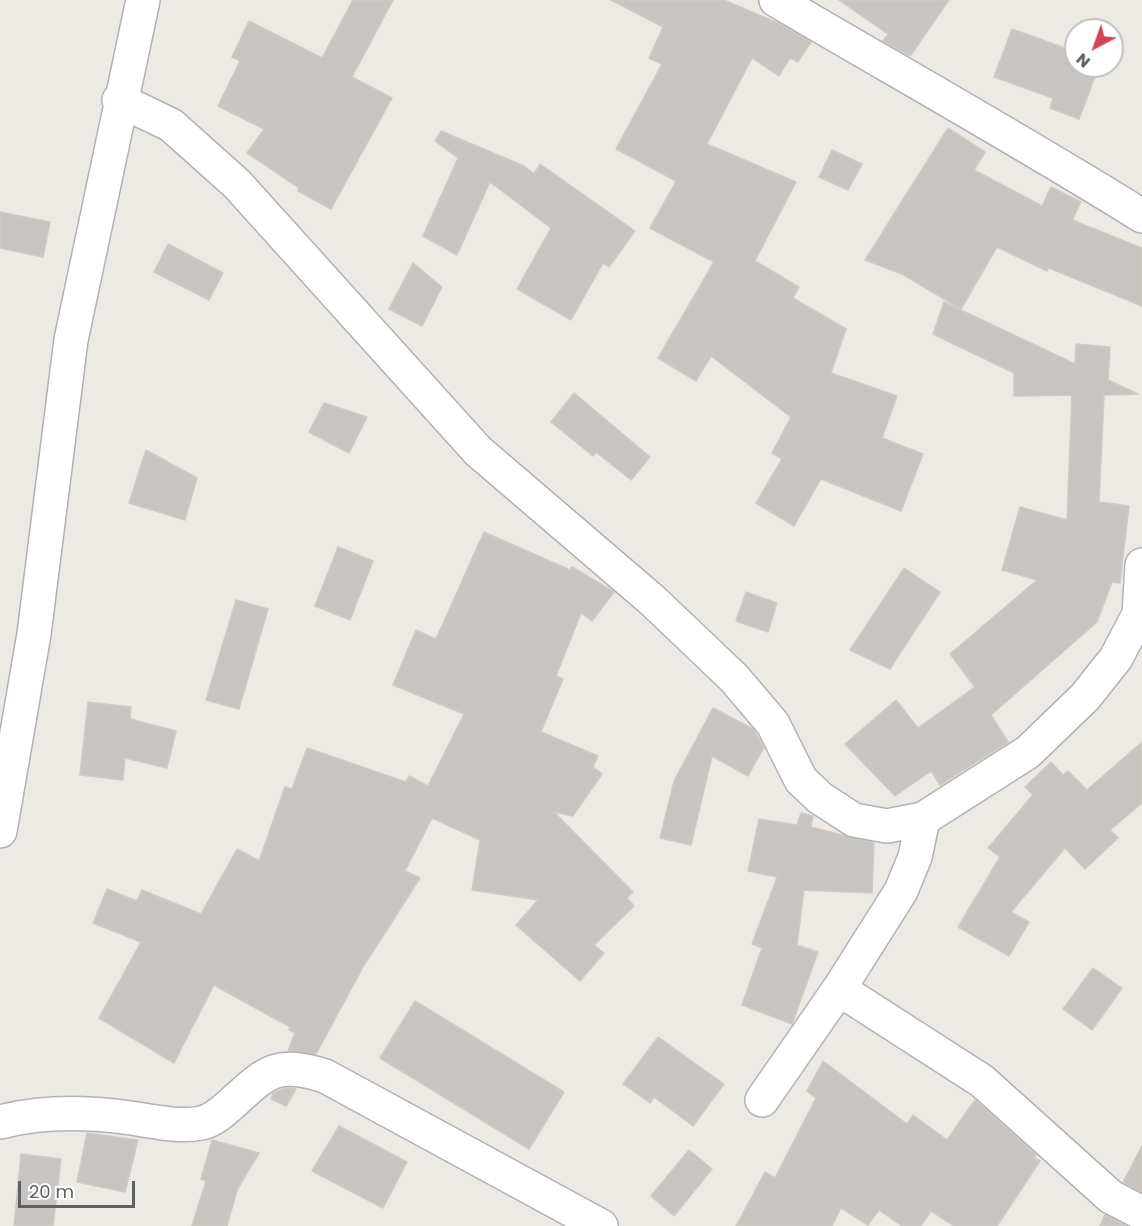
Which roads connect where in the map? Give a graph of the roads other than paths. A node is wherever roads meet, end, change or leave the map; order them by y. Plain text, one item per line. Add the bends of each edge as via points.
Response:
1 (142, 0) edge
2 (776, 0) edge
3 (119, 100) junction
4 (1142, 216) edge
5 (1142, 565) edge
6 (1140, 616) edge
7 (923, 819) junction
8 (0, 831) edge
9 (839, 988) junction
10 (762, 1100) dead end
11 (0, 1122) edge
12 (1142, 1214) edge
13 (601, 1226) edge

1 - 3 street
2 - 4 street via 1018,139
3 - 7 street via 171,125 237,184 478,452 652,600 734,678 773,724 801,780 820,798 854,820 887,826
3 - 8 street via 71,340 34,634
5 - 6 street
6 - 7 street via 1116,658 1091,689 1036,744 974,789
7 - 9 street via 915,857 901,891
9 - 10 street
9 - 12 street via 982,1081 1103,1191
11 - 13 street via 30,1114 122,1117 189,1125 219,1115 258,1080 284,1067 297,1067 325,1076

